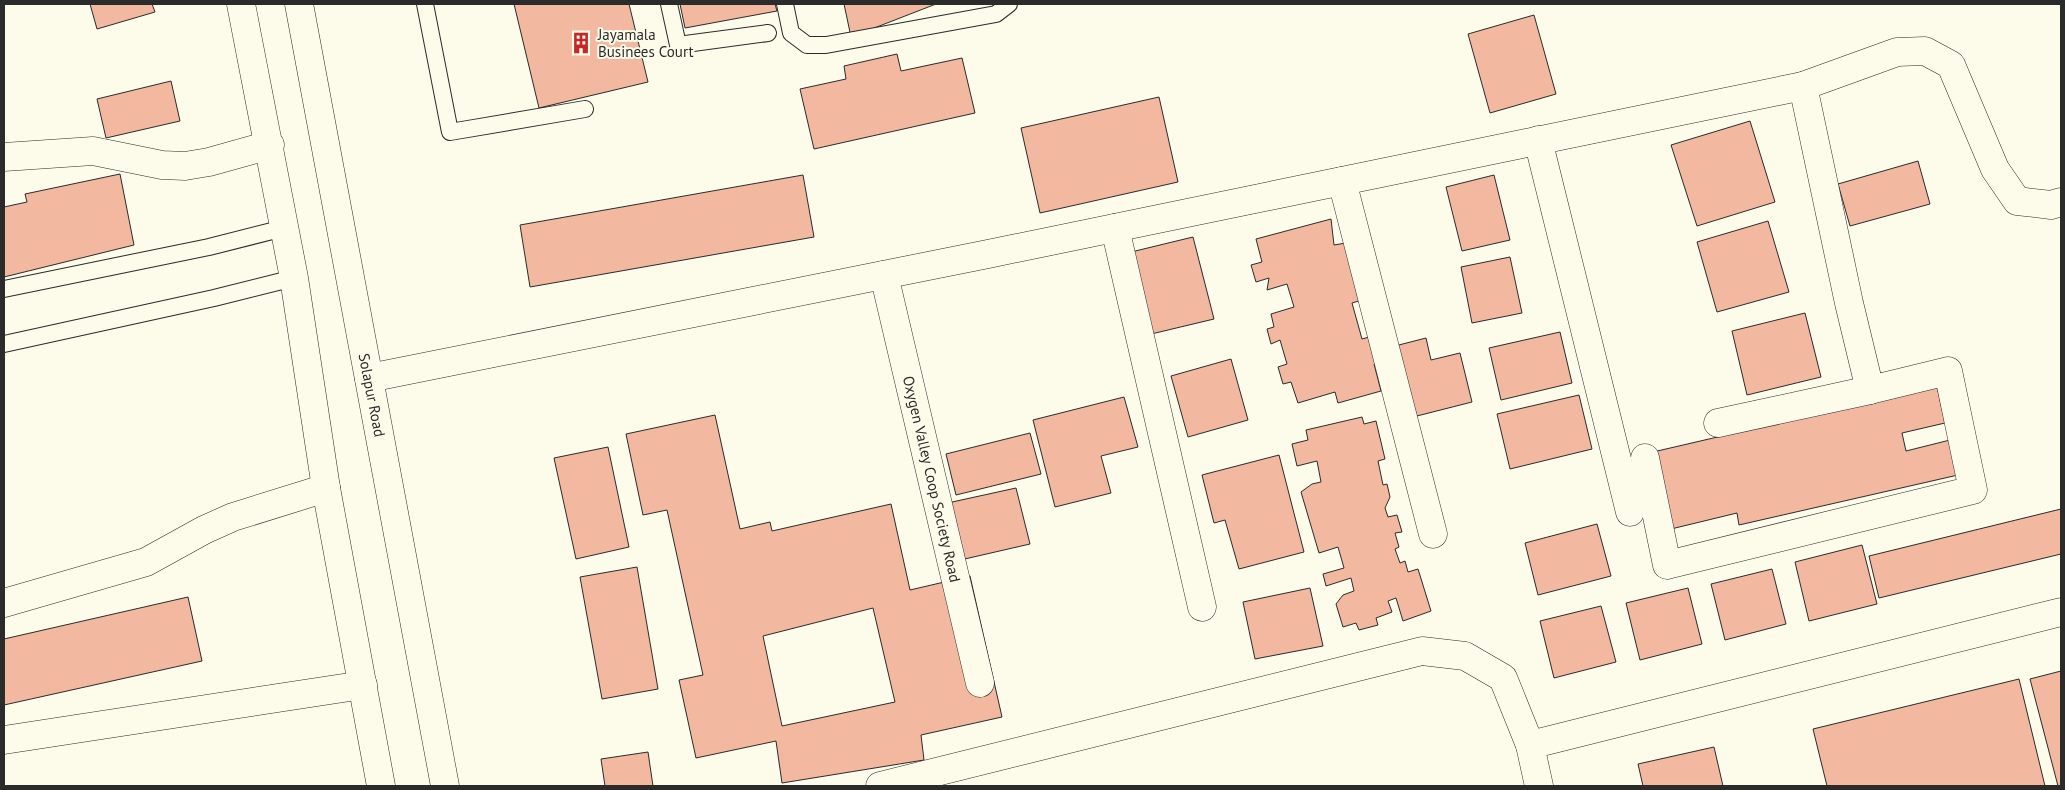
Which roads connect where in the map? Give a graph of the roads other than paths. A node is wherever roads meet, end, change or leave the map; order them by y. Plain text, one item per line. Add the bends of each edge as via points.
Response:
1 (241, 4) edge
2 (299, 4) edge
3 (425, 4) edge
4 (669, 4) edge
5 (784, 4) edge
6 (1009, 4) edge
7 (768, 33) dead end
8 (1802, 86) junction
9 (585, 109) dead end
10 (1538, 140) junction
11 (270, 145) junction
12 (4, 157) edge
13 (1342, 181) junction
14 (2061, 202) edge
15 (284, 228) junction
16 (1115, 228) junction
17 (884, 275) junction
18 (294, 278) junction
19 (4, 289) edge
20 (4, 344) edge
21 (369, 378) junction
22 (1870, 390) junction
23 (1718, 423) dead end
24 (1645, 458) dead end
25 (326, 488) junction
26 (1630, 512) dead end
27 (1433, 534) dead end
28 (4, 604) edge
29 (1202, 607) dead end
30 (2061, 612) edge
31 (980, 683) dead end
32 (363, 686) junction
33 (4, 740) edge
34 (1530, 745) junction
35 (381, 786) edge
36 (445, 786) edge
37 (880, 786) edge
38 (1539, 786) edge

1 - 11 main road
2 - 21 main road, Solapur Road
3 - 9 lane via 450,132
4 - 7 lane via 678,45
5 - 6 lane via 791,33 807,45 996,14
8 - 10 main road
8 - 14 main road via 1897,52 1925,51 1951,65 1995,169 2017,201 2051,205
8 - 22 main road
10 - 13 main road
10 - 26 main road
11 - 12 main road via 184,166 162,165 93,151
11 - 15 main road
13 - 16 main road
13 - 27 main road
15 - 18 main road
15 - 19 lane via 209,247
16 - 17 main road
16 - 29 main road
17 - 21 main road
17 - 31 main road, Oxygen Valley Coop Society Road
18 - 20 lane
18 - 25 main road
21 - 36 main road, Solapur Road
22 - 23 main road
22 - 24 main road via 1948,372 1973,490 1668,565
25 - 28 main road via 234,517 146,562
25 - 32 main road
30 - 34 main road
32 - 33 main road
32 - 35 main road
34 - 37 main road via 1503,678 1465,656 1422,651
34 - 38 main road

